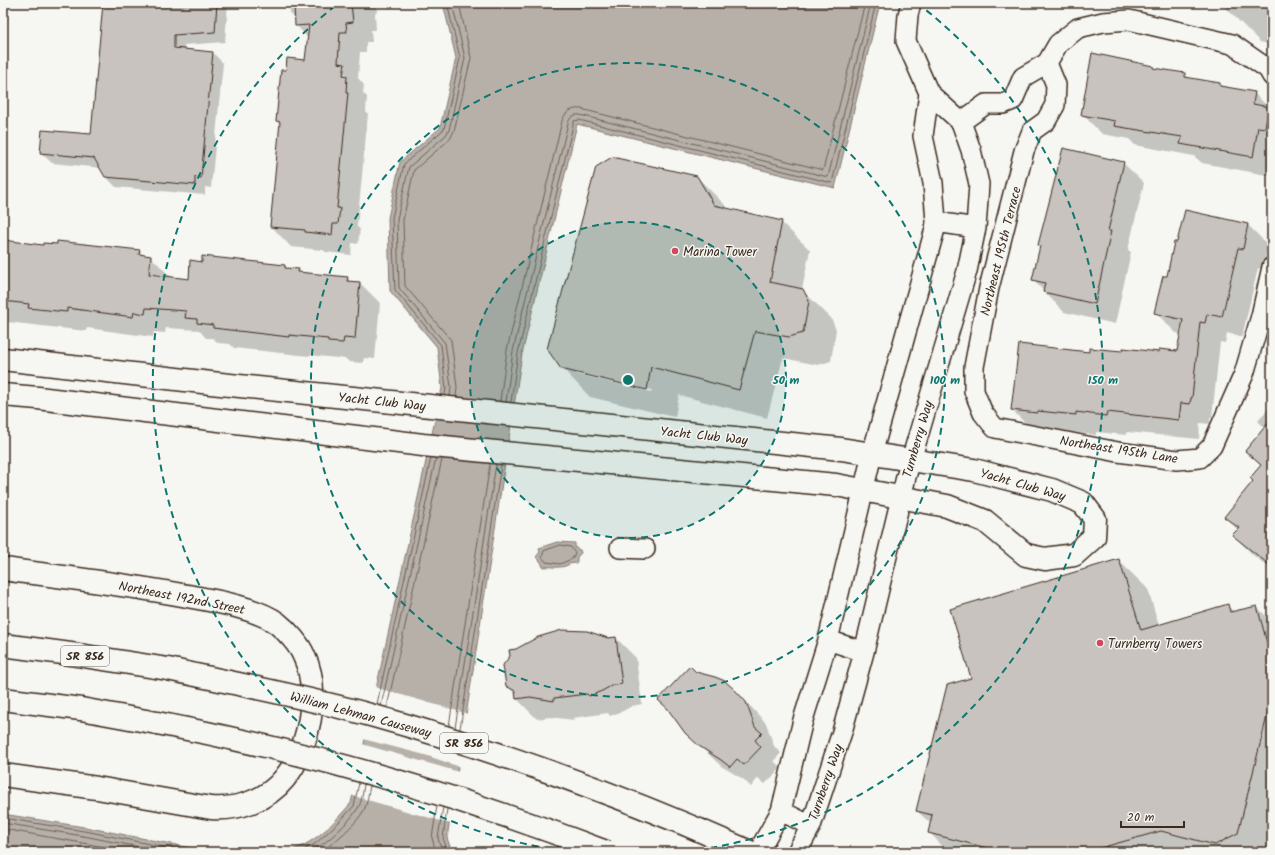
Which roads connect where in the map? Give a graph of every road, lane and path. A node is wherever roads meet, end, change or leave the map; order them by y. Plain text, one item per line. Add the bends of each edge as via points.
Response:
1 (911, 3) edge
2 (1048, 62) junction
3 (1272, 76) edge
4 (929, 94) junction
5 (961, 122) junction
6 (936, 222) junction
7 (976, 228) junction
8 (1272, 267) edge
9 (3, 359) edge
10 (974, 391) joint
11 (3, 395) edge
12 (872, 454) junction
13 (911, 460) junction
14 (864, 490) junction
15 (901, 497) junction
16 (620, 548) dead end
17 (645, 549) dead end
18 (3, 569) edge
19 (828, 640) junction
20 (3, 645) edge
21 (864, 652) junction
22 (3, 699) edge
23 (3, 775) edge
24 (781, 811) junction
25 (812, 826) junction
26 (606, 852) edge
27 (750, 852) edge
28 (758, 852) edge
29 (797, 852) edge

1 - 4 street, Turnberry Way via 906,41
2 - 3 street via 1058,44 1078,28 1129,20 1232,44 1268,70
2 - 5 street via 1023,77 1012,100 1003,104 986,104
2 - 10 street, Northeast 195th Terrace via 1056,84 1055,104 1046,121 1032,131 1024,151 989,288 974,367
4 - 5 street, Turnberry Way
4 - 6 street via 923,136 933,183
5 - 7 street, Turnberry Way via 979,184
6 - 7 street
6 - 12 street
7 - 13 street, Turnberry Way via 967,271
8 - 10 street, Northeast 195th Lane via 1244,374 1212,446 1200,458 1177,460 1118,452 995,428 983,413
9 - 12 main road, Yacht Club Way
11 - 14 main road, Yacht Club Way via 424,445 836,485
12 - 13 main road, Yacht Club Way
12 - 14 street
13 - 15 street, Turnberry Way
13 - 15 main road, Yacht Club Way via 974,470 1052,490 1082,503 1095,519 1094,537 1074,555 1045,559 1026,555 985,521 947,506
14 - 15 main road, Yacht Club Way
14 - 19 street
15 - 21 street, Turnberry Way
16 - 17 street
18 - 23 main road, Northeast 192nd Street via 185,595 242,608 267,617 286,631 304,656 310,677 311,704 309,728 303,747 284,779 257,799 232,807 211,808
19 - 21 street
19 - 24 street via 803,720
20 - 27 main road, William Lehman Causeway / SR 856, bridge via 168,669 373,716 556,774
21 - 25 street, Turnberry Way
22 - 26 main road, bridge via 81,709 158,723 296,754 408,784 519,820
24 - 25 street, Turnberry Way
24 - 28 street
25 - 29 street

